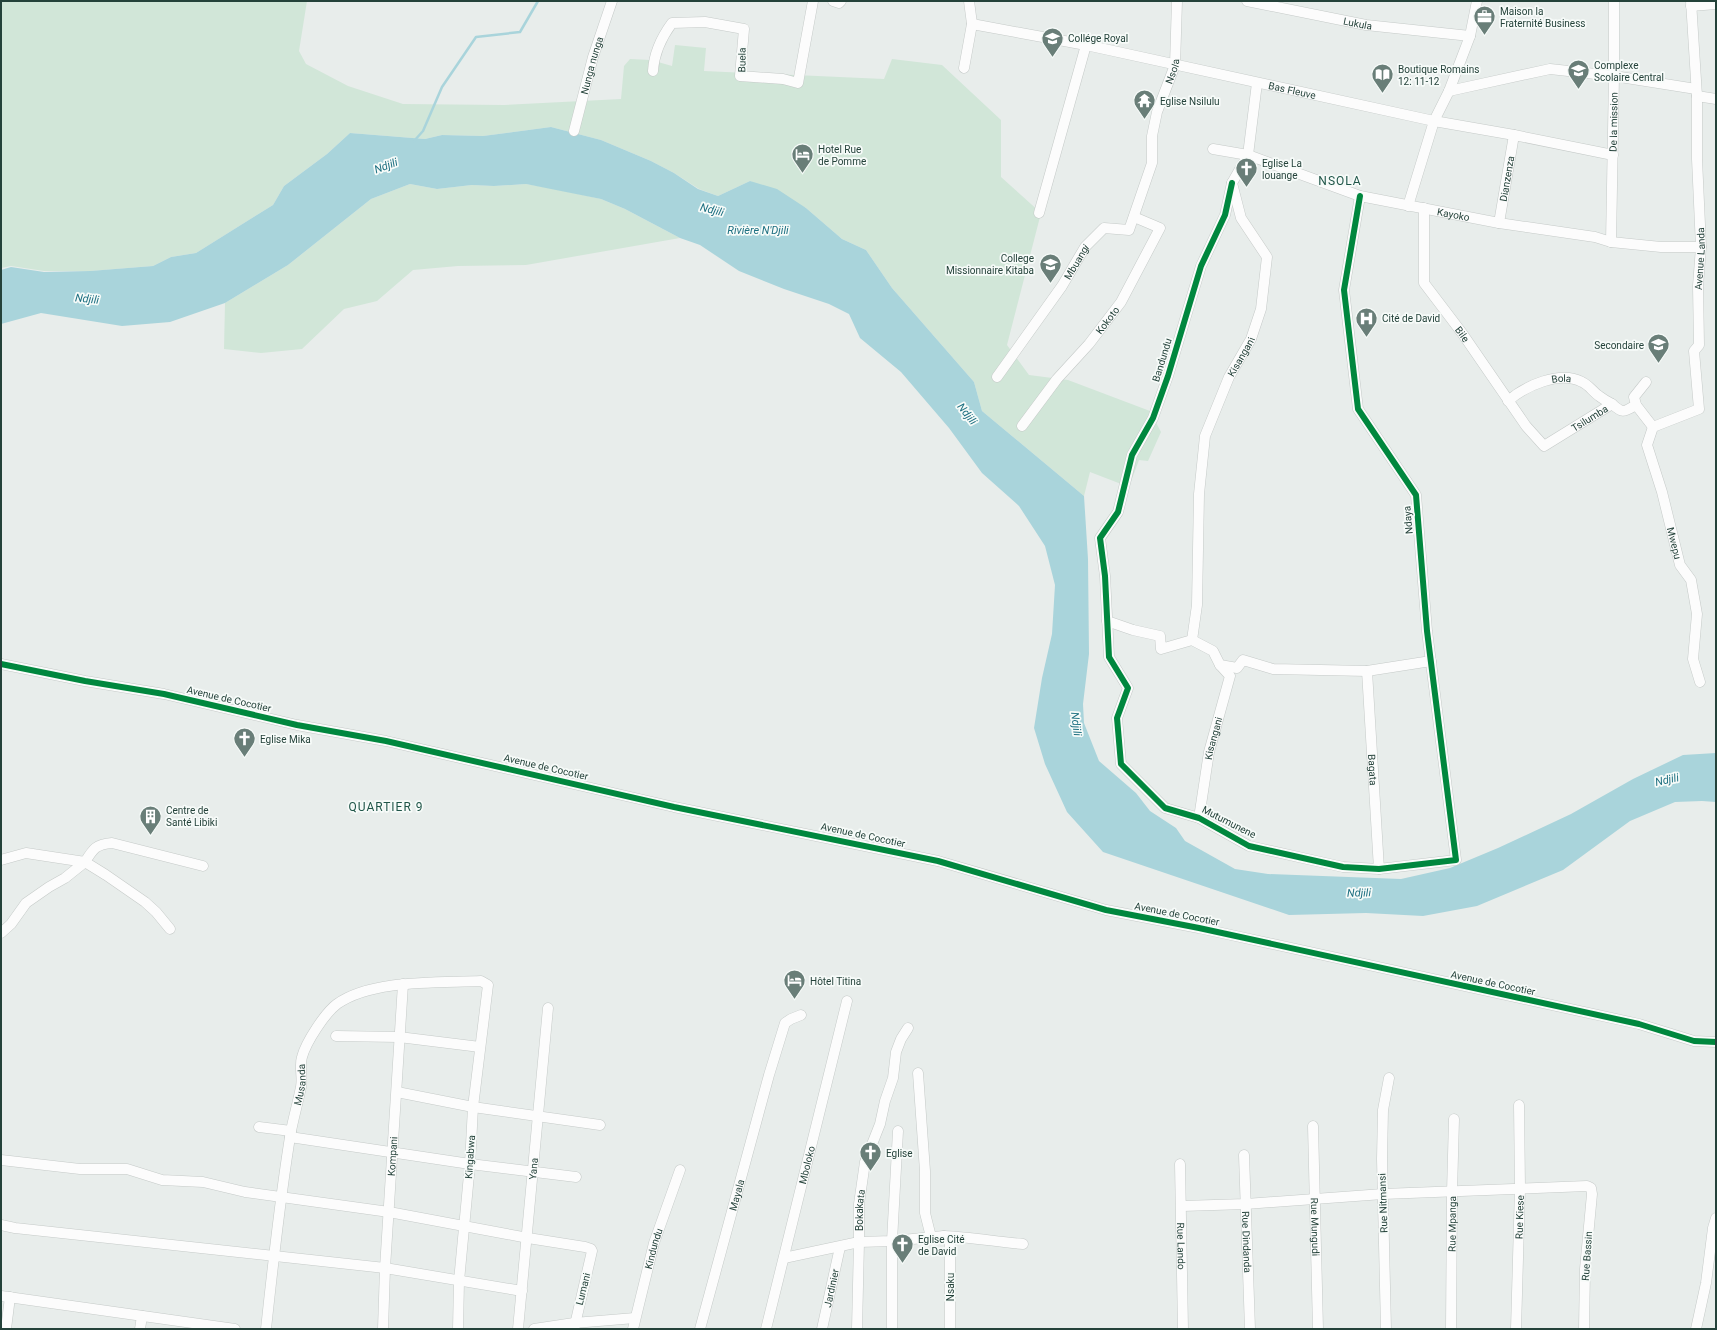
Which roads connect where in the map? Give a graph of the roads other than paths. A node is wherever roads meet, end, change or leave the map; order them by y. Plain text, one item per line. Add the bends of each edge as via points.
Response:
1 (612, 1) edge
2 (813, 1) edge
3 (833, 1) edge
4 (842, 1) edge
5 (969, 1) edge
6 (1177, 1) edge
7 (1247, 1) edge
8 (1477, 1) edge
9 (1614, 1) edge
10 (1691, 4) edge
11 (1716, 4) edge
12 (972, 24) junction
13 (1470, 36) junction
14 (1086, 45) junction
15 (1175, 65) junction
16 (964, 68) dead end
17 (652, 71) dead end
18 (1614, 76) junction
19 (1257, 83) junction
20 (1449, 91) junction
21 (1697, 93) junction
22 (1716, 99) edge
23 (1434, 122) junction
24 (574, 131) dead end
25 (1514, 134) junction
26 (1213, 149) dead end
27 (1248, 154) junction
28 (1613, 155) junction
29 (1152, 163) joint
30 (1232, 183) junction
31 (1360, 196) junction
32 (1408, 206) junction
33 (1424, 208) junction
34 (1039, 212) dead end
35 (1134, 217) junction
36 (1499, 223) junction
37 (1611, 242) junction
38 (1701, 247) junction
39 (996, 377) dead end
40 (1646, 382) dead end
41 (1508, 400) junction
42 (1612, 404) junction
43 (1636, 405) junction
44 (1022, 426) dead end
45 (1653, 427) junction
46 (1544, 446) joint
47 (1100, 538) joint
48 (1107, 621) junction
49 (1192, 640) junction
50 (1431, 661) junction
51 (1, 664) edge
52 (1220, 665) junction
53 (1367, 671) junction
54 (1700, 682) dead end
55 (1199, 818) junction
56 (1, 860) edge
57 (1456, 860) joint
58 (85, 862) junction
59 (203, 866) dead end
60 (1379, 869) junction
61 (170, 930) dead end
62 (1, 933) edge
63 (403, 984) junction
64 (488, 985) joint
65 (848, 1001) dead end
66 (548, 1008) dead end
67 (801, 1015) dead end
68 (908, 1028) dead end
69 (336, 1036) dead end
70 (399, 1037) junction
71 (1716, 1042) edge
72 (480, 1047) junction
73 (918, 1073) dead end
74 (1388, 1078) dead end
75 (397, 1092) junction
76 (1519, 1105) dead end
77 (473, 1107) junction
78 (538, 1116) junction
79 (1454, 1119) dead end
80 (600, 1125) dead end
81 (1313, 1126) dead end
82 (259, 1127) dead end
83 (898, 1131) dead end
84 (291, 1134) junction
85 (393, 1152) junction
86 (1244, 1155) dead end
87 (1, 1160) edge
88 (470, 1164) junction
89 (1180, 1164) dead end
90 (680, 1170) dead end
91 (533, 1171) junction
92 (576, 1177) dead end
93 (1520, 1188) junction
94 (1452, 1192) junction
95 (1383, 1194) junction
96 (282, 1197) junction
97 (1316, 1199) junction
98 (1246, 1204) junction
99 (1182, 1206) junction
100 (389, 1212) junction
101 (1716, 1218) edge
102 (1, 1225) edge
103 (465, 1226) junction
104 (944, 1236) junction
105 (528, 1238) junction
106 (931, 1238) junction
107 (892, 1241) junction
108 (860, 1242) junction
109 (1023, 1244) dead end
110 (840, 1247) junction
111 (274, 1255) junction
112 (784, 1258) junction
113 (385, 1268) junction
114 (459, 1281) junction
115 (522, 1291) junction
116 (6, 1296) edge
117 (142, 1316) junction
118 (635, 1318) junction
119 (574, 1326) edge
120 (6, 1329) edge
121 (140, 1329) edge
122 (235, 1329) edge
123 (266, 1329) edge
124 (383, 1329) edge
125 (458, 1329) edge
126 (518, 1329) edge
127 (534, 1329) edge
128 (633, 1329) edge
129 (700, 1329) edge
130 (766, 1329) edge
131 (822, 1329) edge
132 (857, 1329) edge
133 (892, 1329) edge
134 (950, 1329) edge
135 (1183, 1329) edge
136 (1250, 1329) edge
137 (1318, 1329) edge
138 (1386, 1329) edge
139 (1451, 1329) edge
140 (1516, 1329) edge
141 (1584, 1329) edge
142 (1696, 1329) edge

1 - 24 street, Nunga nunga via 595,50
2 - 17 street, Buela via 798,83 783,79 740,76 744,29 705,22 672,23 656,51
3 - 4 street
5 - 12 street
6 - 15 street, Nsola
7 - 13 street, Lukula via 1366,25
8 - 13 street
9 - 18 street, De la mission
10 - 11 street
10 - 21 street, Avenue Landa
12 - 14 street, Bas Fleuve
12 - 16 street
13 - 20 street
14 - 15 street, Bas Fleuve
14 - 34 street
15 - 19 street, Bas Fleuve
15 - 29 street, Nsola via 1157,112 1152,136
18 - 20 street via 1550,69
18 - 21 street
18 - 28 street, De la mission
19 - 23 street, Bas Fleuve
19 - 27 street
20 - 23 street
21 - 22 street
21 - 38 street, Avenue Landa
23 - 25 street, Bas Fleuve
23 - 32 street
25 - 28 street, Bas Fleuve
25 - 36 street, Dianzenza
26 - 27 street, Kayoko
27 - 30 street
27 - 31 street, Kayoko
28 - 37 street, De la mission
29 - 35 street, Mbuangi
30 - 47 street, Bandundu via 1225,215 1201,266 1153,418 1132,455 1118,512
30 - 49 street, Kisangani via 1241,218 1267,257 1261,309 1251,339 1229,377 1205,436 1199,494 1197,605
31 - 32 street, Kayoko
31 - 50 street, Ndaya via 1344,290 1358,409 1416,495
32 - 33 street, Kayoko
33 - 36 street, Kayoko
33 - 41 street, Bile via 1424,283
35 - 39 street, Mbuangi via 1129,230 1104,228 1085,247 1062,286
35 - 44 street, Kokoto via 1160,228 1125,295
36 - 37 street, Kayoko via 1595,237
37 - 38 street, Kayoko via 1661,247
38 - 45 street, Avenue Landa via 1698,286 1699,345 1694,350 1699,409
40 - 43 street via 1634,397
41 - 42 street, Bola via 1542,381 1571,378 1584,382
41 - 46 street, Bile
42 - 43 street, Tsilumba via 1624,412
42 - 46 street, Tsilumba
43 - 45 street
45 - 54 street, Mwepu via 1647,445 1662,492 1680,565 1691,580 1697,614 1693,659
47 - 48 street, Mutumunene
48 - 49 street via 1160,636 1161,649
48 - 55 street, Mutumunene via 1109,657 1128,688 1117,718 1121,764 1165,808
49 - 52 street via 1213,651
50 - 53 street
50 - 57 street, Ndaya
51 - 71 street, Avenue de Cocotier via 164,694 297,725 386,741 674,806 938,861 1106,910 1639,1024 1694,1041
52 - 53 street via 1237,668 1243,660 1272,669
52 - 55 street, Kisangani via 1230,676 1209,752
53 - 60 street, Bagata
55 - 60 street, Mutumunene via 1249,846 1343,867
56 - 58 street via 26,853
57 - 60 street, Mutumunene
58 - 59 street via 101,844 112,843
58 - 61 street via 145,902
58 - 62 street via 26,903
63 - 64 street, Musanda via 481,981
63 - 70 street, Kompani
63 - 84 street, Musanda via 366,990 336,1004 317,1026 302,1057 301,1085
64 - 72 street, Kingabwa
65 - 112 street, Mboloko
66 - 78 street, Yana
67 - 129 street, Mayala via 785,1024 780,1033
68 - 108 street, Bokakata via 896,1052 893,1078 880,1124 865,1162 859,1204
69 - 70 street
70 - 72 street
70 - 75 street, Kompani
72 - 77 street, Kingabwa
73 - 106 street via 925,1170 925,1213
74 - 95 street, Rue Nitmansi via 1383,1110
75 - 77 street
75 - 85 street, Kompani
76 - 93 street, Rue Kiese
77 - 78 street
77 - 88 street, Kingabwa
78 - 80 street
78 - 91 street, Yana
79 - 94 street, Rue Mpanga
81 - 97 street, Rue Mungudi
82 - 84 street
83 - 107 street
84 - 85 street
84 - 96 street, Musanda
85 - 88 street
85 - 100 street, Kompani
86 - 98 street, Rue Dindanda
87 - 96 street via 80,1169 128,1169 162,1180 203,1182
88 - 91 street
88 - 103 street, Kingabwa
89 - 99 street, Rue Lando
90 - 118 street, Kindundu via 654,1243
91 - 92 street
91 - 105 street, Yana
93 - 94 street
93 - 140 street, Rue Kiese
93 - 141 street, Rue Bassin via 1591,1188
94 - 95 street
94 - 139 street, Rue Mpanga
95 - 97 street
95 - 138 street, Rue Nitmansi
96 - 100 street
96 - 111 street, Musanda
97 - 98 street
97 - 137 street, Rue Mungudi
98 - 99 street
98 - 136 street, Rue Dindanda
99 - 135 street, Rue Lando
100 - 103 street
100 - 113 street, Kompani
101 - 142 street
102 - 111 street
103 - 105 street
103 - 114 street, Kingabwa
104 - 106 street
104 - 109 street
104 - 134 street, Nsaku via 950,1243
105 - 115 street, Yana
105 - 119 street, Lumani via 591,1249
106 - 107 street
107 - 108 street
107 - 133 street
108 - 110 street
108 - 132 street, Bokakata
110 - 112 street
110 - 131 street, Jardinier
111 - 113 street
111 - 123 street, Musanda
112 - 130 street, Mboloko
113 - 114 street
113 - 124 street, Kompani
114 - 115 street
114 - 125 street, Kingabwa
115 - 126 street, Yana
116 - 117 street
116 - 120 street
117 - 121 street
117 - 122 street
118 - 119 street
118 - 128 street, Kindundu
119 - 127 street

